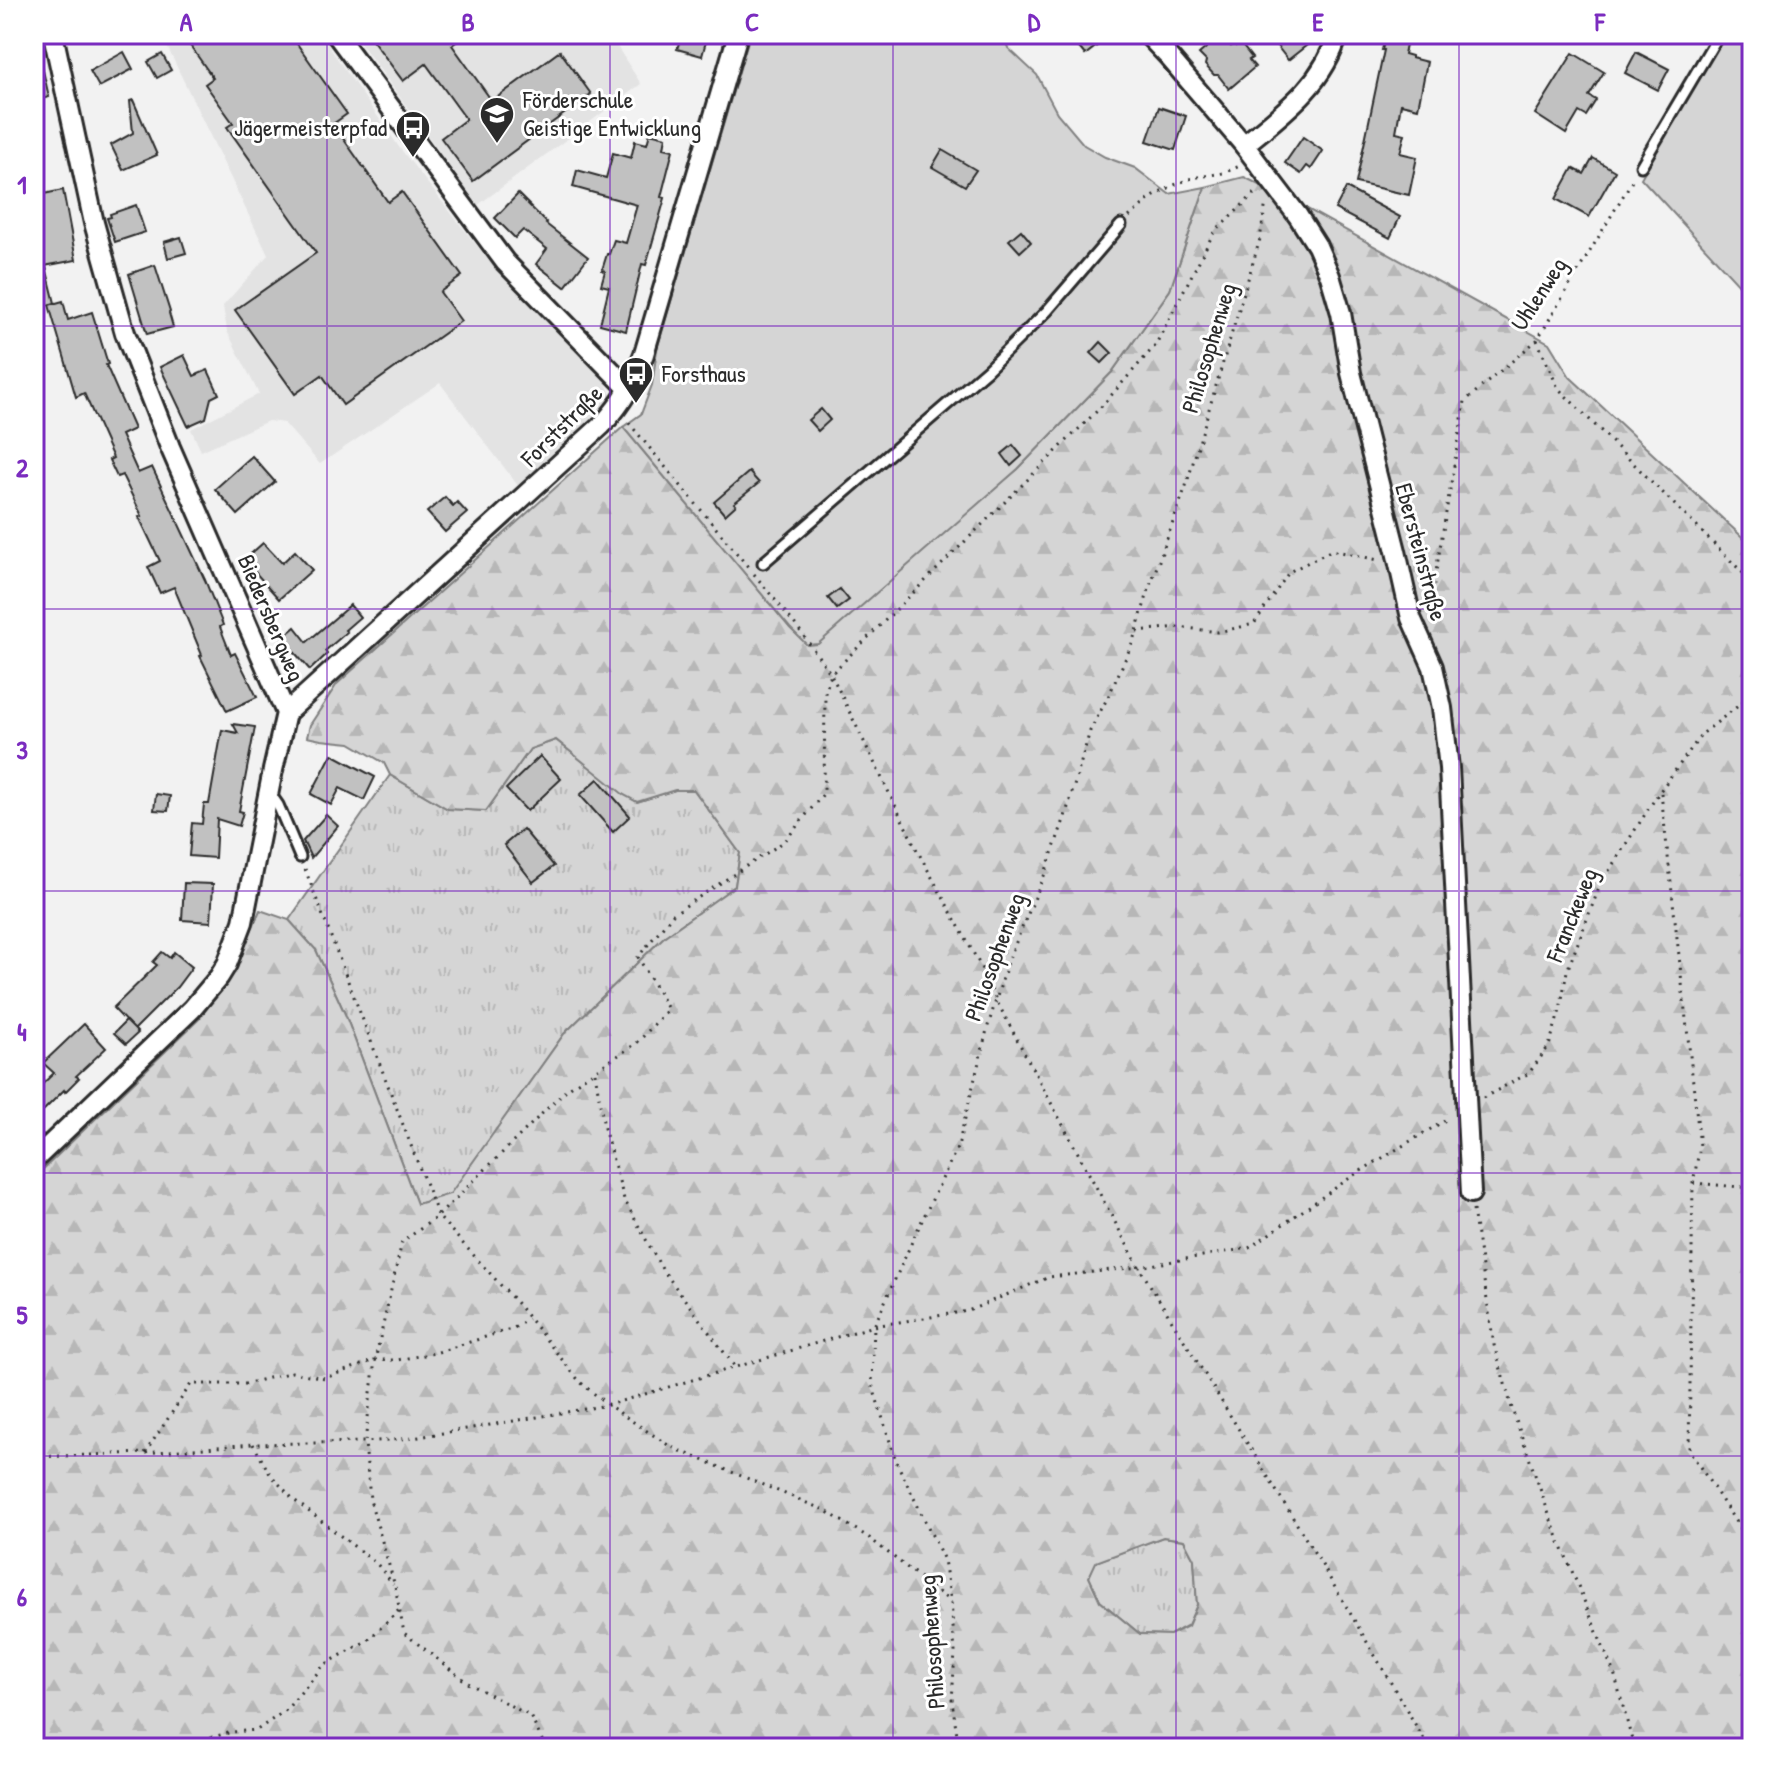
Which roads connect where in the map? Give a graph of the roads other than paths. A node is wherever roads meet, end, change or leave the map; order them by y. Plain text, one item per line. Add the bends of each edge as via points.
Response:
1 (53, 34) edge
2 (336, 34) edge
3 (738, 34) edge
4 (1147, 34) edge
5 (1338, 34) edge
6 (1719, 34) edge
7 (1248, 151) junction
8 (1641, 166) road end
9 (1121, 225) road end
10 (630, 390) junction
11 (763, 563) dead end
12 (286, 713) junction
13 (269, 792) junction
14 (300, 857) road end
15 (34, 1160) edge
16 (1471, 1193) road end

1 - 12 street, Biedersbergweg via 94,223 125,333
2 - 10 street via 505,262
3 - 10 street, Forststraße
4 - 7 street, Ebersteinstraße
5 - 7 street via 1320,74
6 - 8 lane
7 - 16 street, Ebersteinstraße via 1298,216 1330,276 1411,618 1433,667 1442,708
9 - 11 lane via 1047,311 987,370
10 - 12 street, Forststraße via 590,436
12 - 13 street, Biedersbergweg
13 - 14 lane
13 - 15 street, Biedersbergweg via 243,922 219,977

